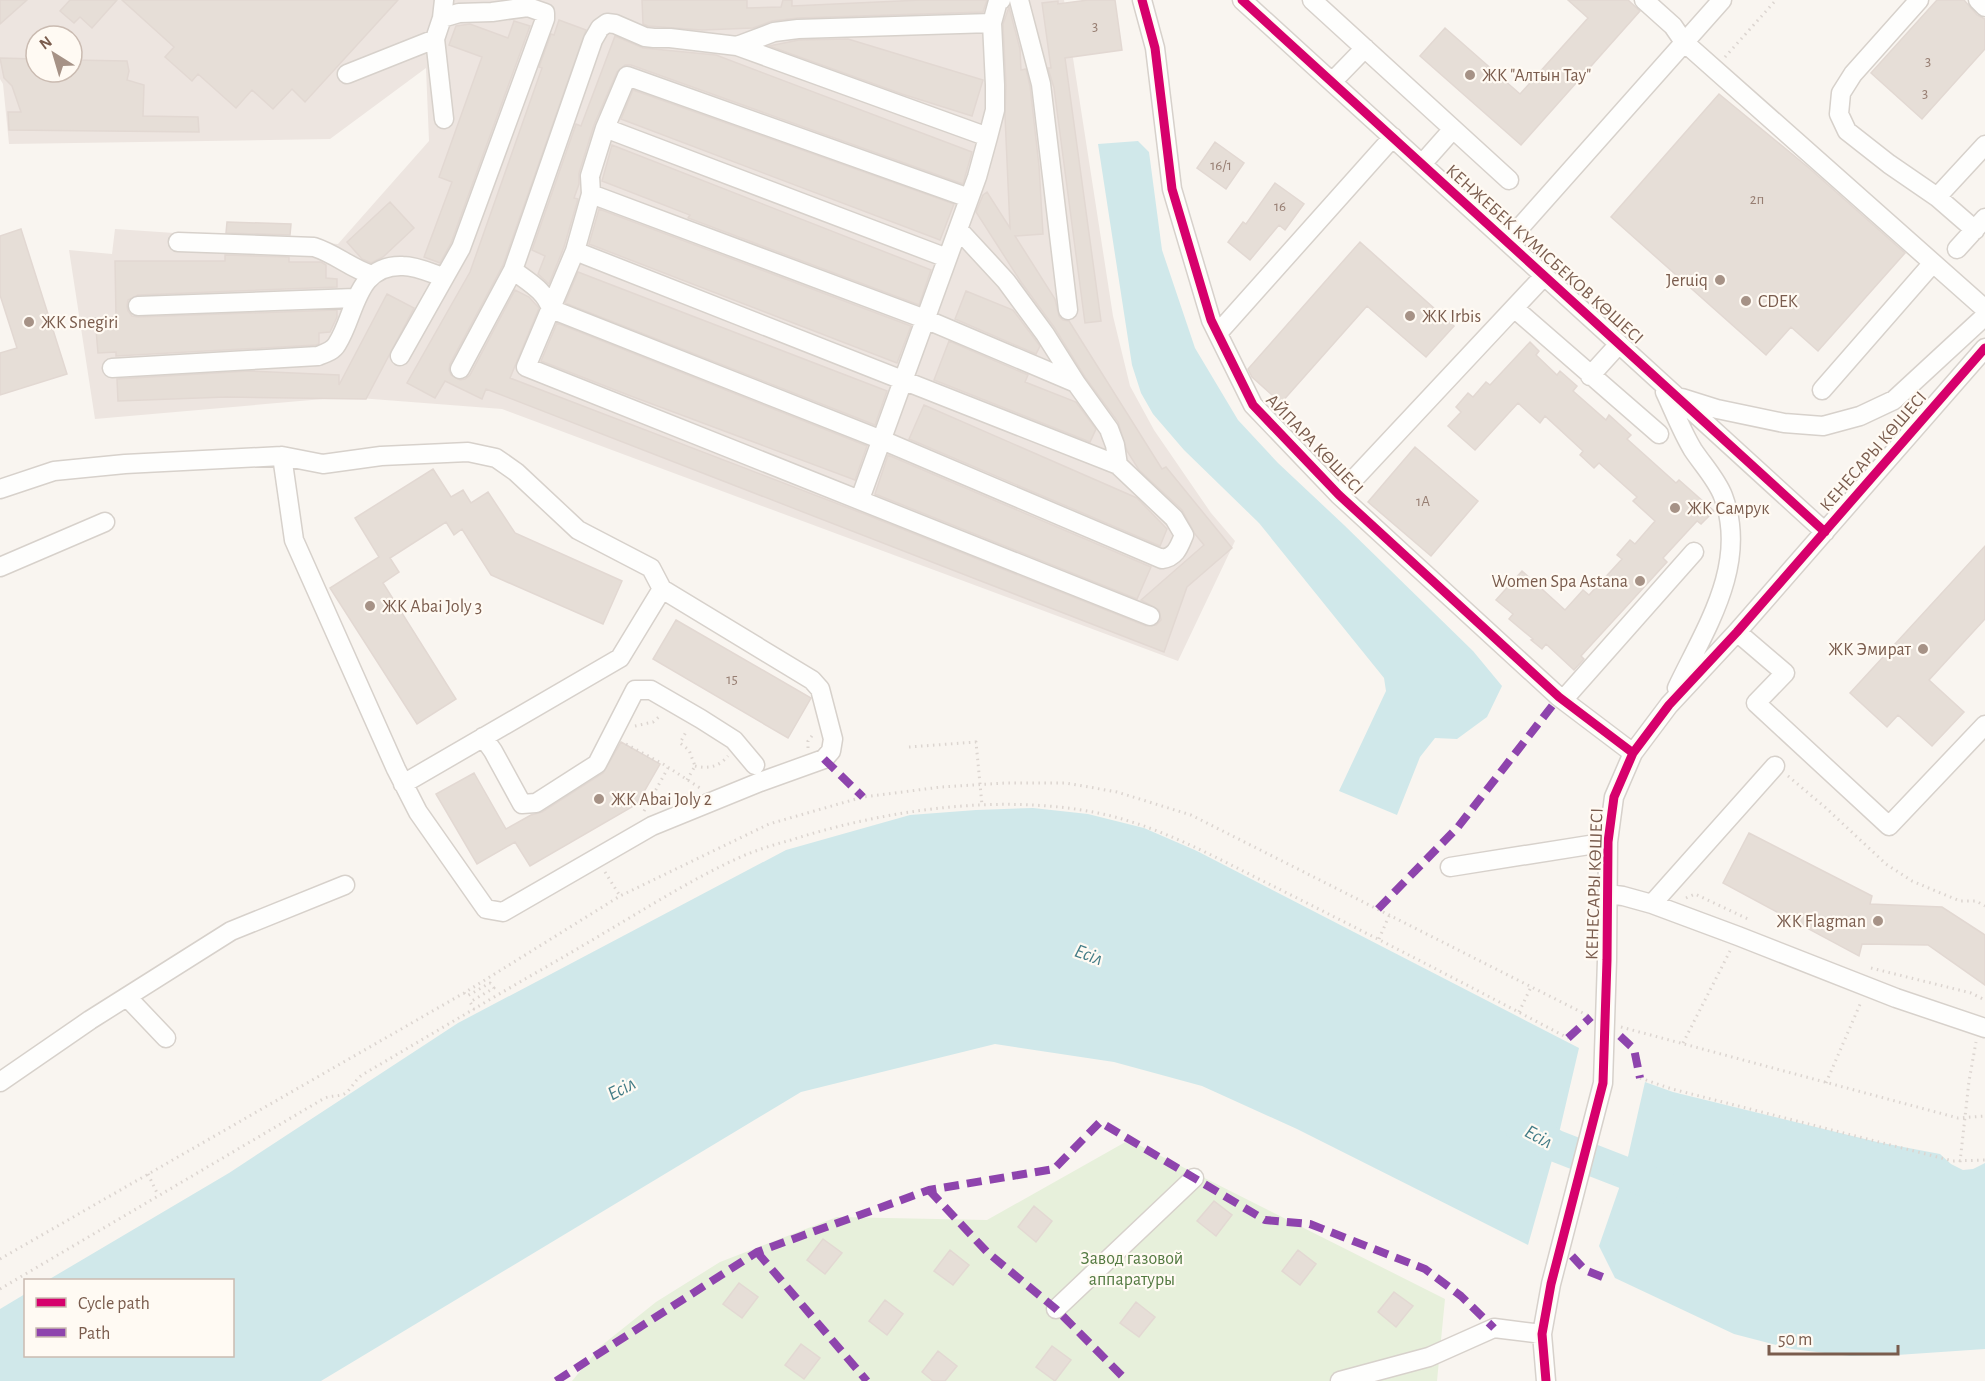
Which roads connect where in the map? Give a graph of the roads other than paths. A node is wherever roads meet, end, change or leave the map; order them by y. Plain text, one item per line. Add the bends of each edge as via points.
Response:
1 (1001, 0) edge
2 (1019, 0) edge
3 (1142, 0) edge
4 (1242, 0) edge
5 (1312, 0) edge
6 (1644, 0) edge
7 (1722, 0) edge
8 (1919, 0) edge
9 (1978, 0) edge
10 (1985, 7) edge
11 (443, 9) edge
12 (992, 22) junction
13 (435, 39) junction
14 (1684, 42) junction
15 (737, 46) junction
16 (1365, 48) junction
17 (347, 74) dead end
18 (1332, 82) junction
19 (444, 119) dead end
20 (606, 128) junction
21 (1453, 129) junction
22 (988, 137) junction
23 (1393, 137) junction
24 (1985, 145) edge
25 (1422, 164) junction
26 (1509, 180) dead end
27 (591, 194) junction
28 (969, 198) junction
29 (1938, 198) junction
30 (1975, 223) edge
31 (958, 229) junction
32 (178, 242) dead end
33 (1507, 242) junction
34 (1958, 249) dead end
35 (575, 251) junction
36 (947, 258) junction
37 (1932, 264) junction
38 (513, 270) junction
39 (372, 275) junction
40 (1544, 276) junction
41 (443, 277) junction
42 (355, 298) junction
43 (138, 306) dead end
44 (1514, 308) junction
45 (551, 309) junction
46 (1985, 309) edge
47 (1068, 310) dead end
48 (1985, 316) edge
49 (926, 319) junction
50 (1218, 333) junction
51 (1619, 344) junction
52 (1985, 348) edge
53 (400, 356) dead end
54 (112, 368) dead end
55 (460, 369) dead end
56 (1590, 376) junction
57 (904, 380) junction
58 (1661, 382) junction
59 (1076, 383) junction
60 (1822, 390) dead end
61 (1677, 397) junction
62 (1659, 434) dead end
63 (882, 440) junction
64 (282, 456) junction
65 (1119, 465) junction
66 (0, 489) edge
67 (1339, 495) junction
68 (860, 499) junction
69 (105, 522) dead end
70 (1825, 532) junction
71 (1694, 552) dead end
72 (0, 567) edge
73 (662, 589) junction
74 (1150, 616) dead end
75 (1737, 632) junction
76 (1563, 700) junction
77 (1669, 705) junction
78 (1985, 725) edge
79 (483, 737) junction
80 (1633, 753) junction
81 (755, 765) dead end
82 (1775, 766) road end
83 (403, 784) junction
84 (1608, 842) junction
85 (1450, 867) dead end
86 (345, 885) dead end
87 (1608, 894) junction
88 (1652, 904) junction
89 (127, 997) junction
90 (1985, 1028) edge
91 (166, 1038) dead end
92 (0, 1082) edge
93 (1194, 1178) dead end
94 (1056, 1309) dead end
95 (1542, 1334) junction
96 (1340, 1381) edge
97 (1546, 1381) edge

1 - 12 street
2 - 47 street via 1041,84
3 - 50 street, АЙПАРА КӨШЕСІ via 1155,48 1172,189
4 - 18 street, КЕНЖЕБЕК КҮМІСБЕКОВ КӨШЕСІ
5 - 16 street
6 - 14 street via 1673,26
7 - 14 street
8 - 29 street via 1853,74 1841,93 1839,114 1847,131
9 - 10 street
11 - 13 street
11 - 41 street via 459,13 528,7 544,13 545,19 461,248
12 - 15 street via 798,29 774,32
12 - 22 street via 995,110
13 - 17 street
13 - 19 street
14 - 33 street
14 - 37 street
15 - 22 street
15 - 38 street via 645,37 615,24 606,23 600,28
16 - 18 street
16 - 21 street
18 - 23 street, КЕНЖЕБЕК КҮМІСБЕКОВ КӨШЕСІ
20 - 27 street via 590,177
20 - 28 street via 627,75
20 - 36 street
21 - 25 street
21 - 26 street
22 - 28 street
23 - 25 street, КЕНЖЕБЕК КҮМІСБЕКОВ КӨШЕСІ
23 - 50 street
24 - 29 street
25 - 33 street, КЕНЖЕБЕК КҮМІСБЕКОВ КӨШЕСІ
27 - 35 street
27 - 49 street
28 - 31 street
29 - 30 street
30 - 34 street
31 - 36 street
31 - 59 street via 1006,281
32 - 39 street via 314,247
33 - 40 street, КЕНЖЕБЕК КҮМІСБЕКОВ КӨШЕСІ
35 - 45 street
35 - 57 street
36 - 49 street
37 - 46 street
37 - 60 street
38 - 45 street via 548,297
38 - 55 street
39 - 41 street via 390,266 406,266
39 - 42 street
40 - 44 street
40 - 51 street, КЕНЖЕБЕК КҮМІСБЕКОВ КӨШЕСІ
41 - 53 street
42 - 43 street
42 - 54 street via 337,344 318,356
44 - 56 street
44 - 67 street
45 - 63 street
45 - 68 street via 526,368
48 - 61 street via 1894,400 1860,416 1823,426 1784,423
49 - 57 street
49 - 59 street
50 - 67 street, АЙПАРА КӨШЕСІ via 1254,405
51 - 56 street
51 - 58 street, КЕНЖЕБЕК КҮМІСБЕКОВ КӨШЕСІ
52 - 70 street, КЕНЕСАРЫ КӨШЕСІ
56 - 62 street
57 - 63 street
57 - 65 street
58 - 61 street, КЕНЖЕБЕК КҮМІСБЕКОВ КӨШЕСІ
58 - 77 street via 1691,447 1723,495 1732,545 1728,575
59 - 65 street via 1109,429
61 - 70 street, КЕНЖЕБЕК КҮМІСБЕКОВ КӨШЕСІ
63 - 65 street via 1162,560 1169,558 1176,553 1184,535 1174,518
63 - 68 street
64 - 66 street via 54,471
64 - 73 street via 323,464 436,453 468,452 496,458 578,530 651,568
64 - 83 street via 294,540
67 - 76 street, АЙПАРА КӨШЕСІ
68 - 74 street
69 - 72 street
70 - 75 street, КЕНЕСАРЫ КӨШЕСІ
71 - 76 street
73 - 79 street via 620,658
73 - 83 street via 812,680 820,689 833,739 831,751 824,759 652,826 503,912 486,909
75 - 77 street, КЕНЕСАРЫ КӨШЕСІ
75 - 78 street via 1785,673 1756,703 1889,826
76 - 80 street, АЙПАРА КӨШЕСІ
77 - 80 street, КЕНЕСАРЫ КӨШЕСІ
79 - 81 street via 522,804 536,803 597,764 635,690 651,690 734,740
79 - 83 street
80 - 84 street, КЕНЕСАРЫ КӨШЕСІ via 1614,797
82 - 88 street
84 - 85 street
84 - 87 street, КЕНЕСАРЫ КӨШЕСІ
86 - 89 street via 231,931
87 - 88 street
87 - 95 street, КЕНЕСАРЫ КӨШЕСІ via 1603,1083 1551,1284
88 - 90 street
89 - 91 street
89 - 92 street
93 - 94 street
95 - 96 street via 1494,1328 1429,1357
95 - 97 street, КЕНЕСАРЫ КӨШЕСІ

